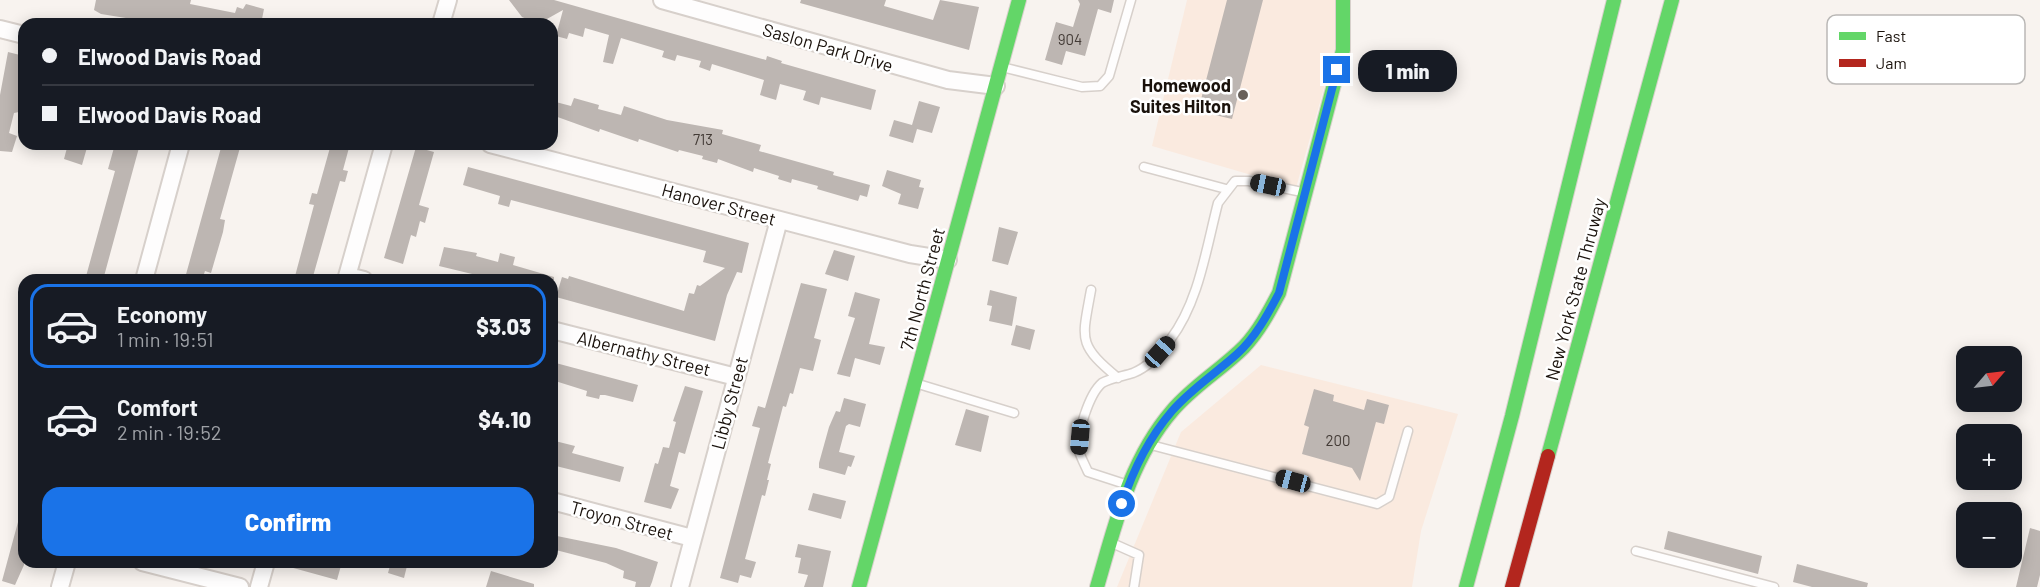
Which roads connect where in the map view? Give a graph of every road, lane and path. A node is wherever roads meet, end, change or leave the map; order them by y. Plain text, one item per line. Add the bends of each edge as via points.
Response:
1 (448, 0) edge
2 (662, 0) edge
3 (1020, 0) edge
4 (1131, 0) edge
5 (1343, 0) edge
6 (1614, 0) edge
7 (1672, 0) edge
8 (443, 18) edge
9 (0, 29) edge
10 (18, 34) edge
11 (1001, 66) junction
12 (996, 86) junction
13 (179, 150) edge
14 (383, 150) edge
15 (513, 150) edge
16 (1144, 167) dead end
17 (1227, 189) junction
18 (1305, 193) junction
19 (779, 220) junction
20 (948, 260) junction
21 (146, 274) edge
22 (354, 274) edge
23 (1091, 290) dead end
24 (558, 332) edge
25 (736, 377) junction
26 (1118, 378) junction
27 (915, 383) junction
28 (1014, 413) dead end
29 (1408, 431) dead end
30 (1147, 444) junction
31 (1128, 485) junction
32 (558, 503) edge
33 (692, 538) junction
34 (1111, 543) junction
35 (1636, 551) dead end
36 (65, 568) edge
37 (166, 568) edge
38 (264, 568) edge
39 (60, 587) edge
40 (240, 587) edge
41 (259, 587) edge
42 (680, 587) edge
43 (859, 587) edge
44 (1098, 587) edge
45 (1134, 587) edge
46 (1466, 587) edge
47 (1512, 587) edge
48 (1774, 587) edge

1 - 8 street
2 - 12 street, Saslon Park Drive via 948,80
3 - 11 main road, 7th North Street
4 - 11 lane via 1109,76 1100,86 1082,87
5 - 18 main road via 1343,50
6 - 46 main road, New York State Thruway
7 - 47 main road, New York State Thruway
9 - 10 street
11 - 12 main road, 7th North Street
12 - 20 main road, 7th North Street
13 - 21 street
14 - 22 street
15 - 19 street, Hanover Street
16 - 17 lane
17 - 18 lane via 1234,181 1249,181
17 - 26 lane via 1218,203 1186,314 1171,340 1149,364
18 - 30 main road via 1279,293 1267,316 1239,352 1172,411
19 - 20 street, Hanover Street
19 - 25 street, Libby Street
20 - 27 main road, 7th North Street
23 - 26 lane via 1084,341 1095,359
24 - 25 street, Albernathy Street
25 - 33 street, Libby Street
26 - 31 lane via 1103,383 1095,393 1081,425 1079,449 1088,472
27 - 28 lane
27 - 43 main road, 7th North Street
29 - 30 lane via 1389,496 1377,504
30 - 31 main road
31 - 34 main road
32 - 33 street, Troyon Street
33 - 42 street, Libby Street
34 - 44 main road
34 - 45 lane via 1139,555
35 - 48 lane
36 - 39 street
37 - 40 street
38 - 41 street

